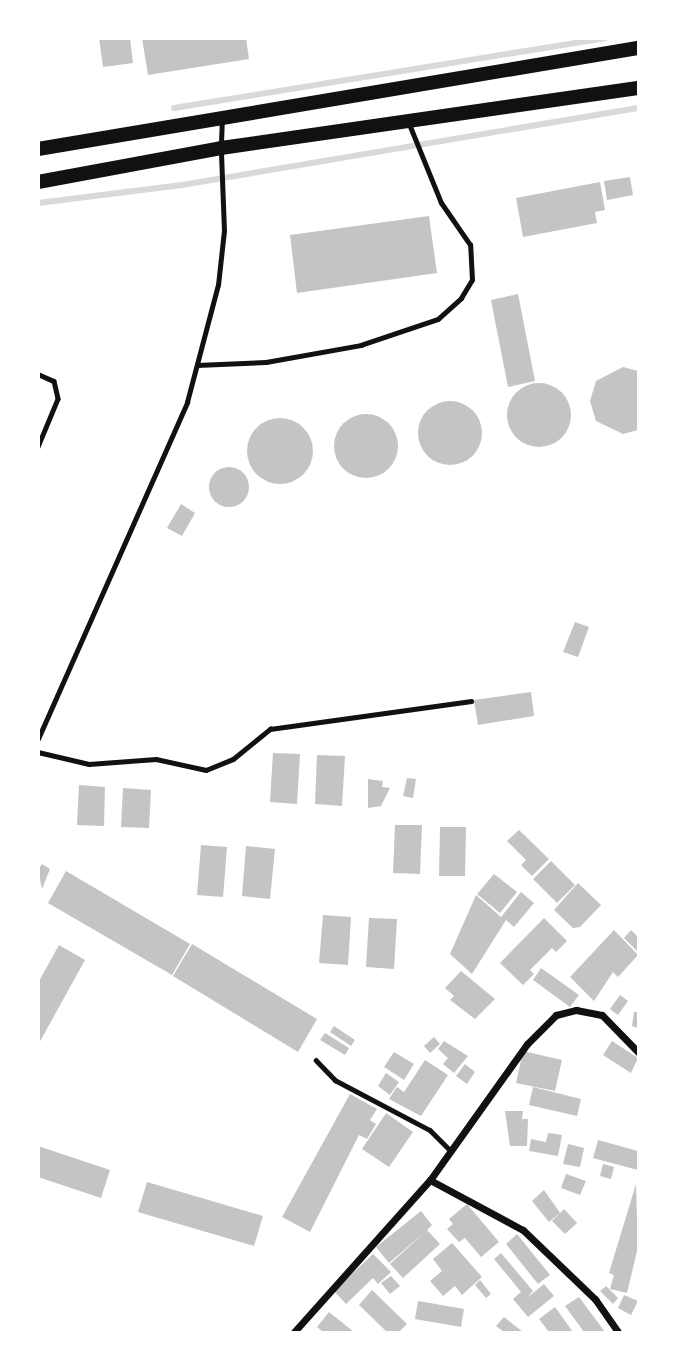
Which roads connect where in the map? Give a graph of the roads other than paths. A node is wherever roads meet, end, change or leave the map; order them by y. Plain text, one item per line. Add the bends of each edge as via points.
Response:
1 (639, 48) edge
2 (639, 88) edge
3 (222, 118) junction
4 (410, 124) junction
5 (221, 148) junction
6 (38, 149) edge
7 (38, 182) edge
8 (197, 365) junction
9 (38, 374) edge
10 (38, 447) edge
11 (471, 701) dead end
12 (38, 739) edge
13 (38, 752) edge
14 (639, 1052) edge
15 (316, 1060) dead end
16 (451, 1151) junction
17 (430, 1180) junction
18 (294, 1332) edge
19 (618, 1332) edge

1 - 3 main road
2 - 4 main road
3 - 5 lane
3 - 6 main road
4 - 5 main road
4 - 8 lane via 441,203 470,245 472,280 461,298 438,320 361,345 266,362
5 - 7 main road
5 - 8 lane via 224,231 218,285
8 - 12 lane via 187,402
9 - 10 lane via 54,381 58,399
11 - 13 lane via 270,729 233,760 206,770 156,759 89,764
14 - 16 street via 602,1015 576,1010 556,1014 527,1044
15 - 16 lane via 335,1080 430,1130
16 - 17 street
17 - 18 street
17 - 19 street via 523,1230 595,1299

